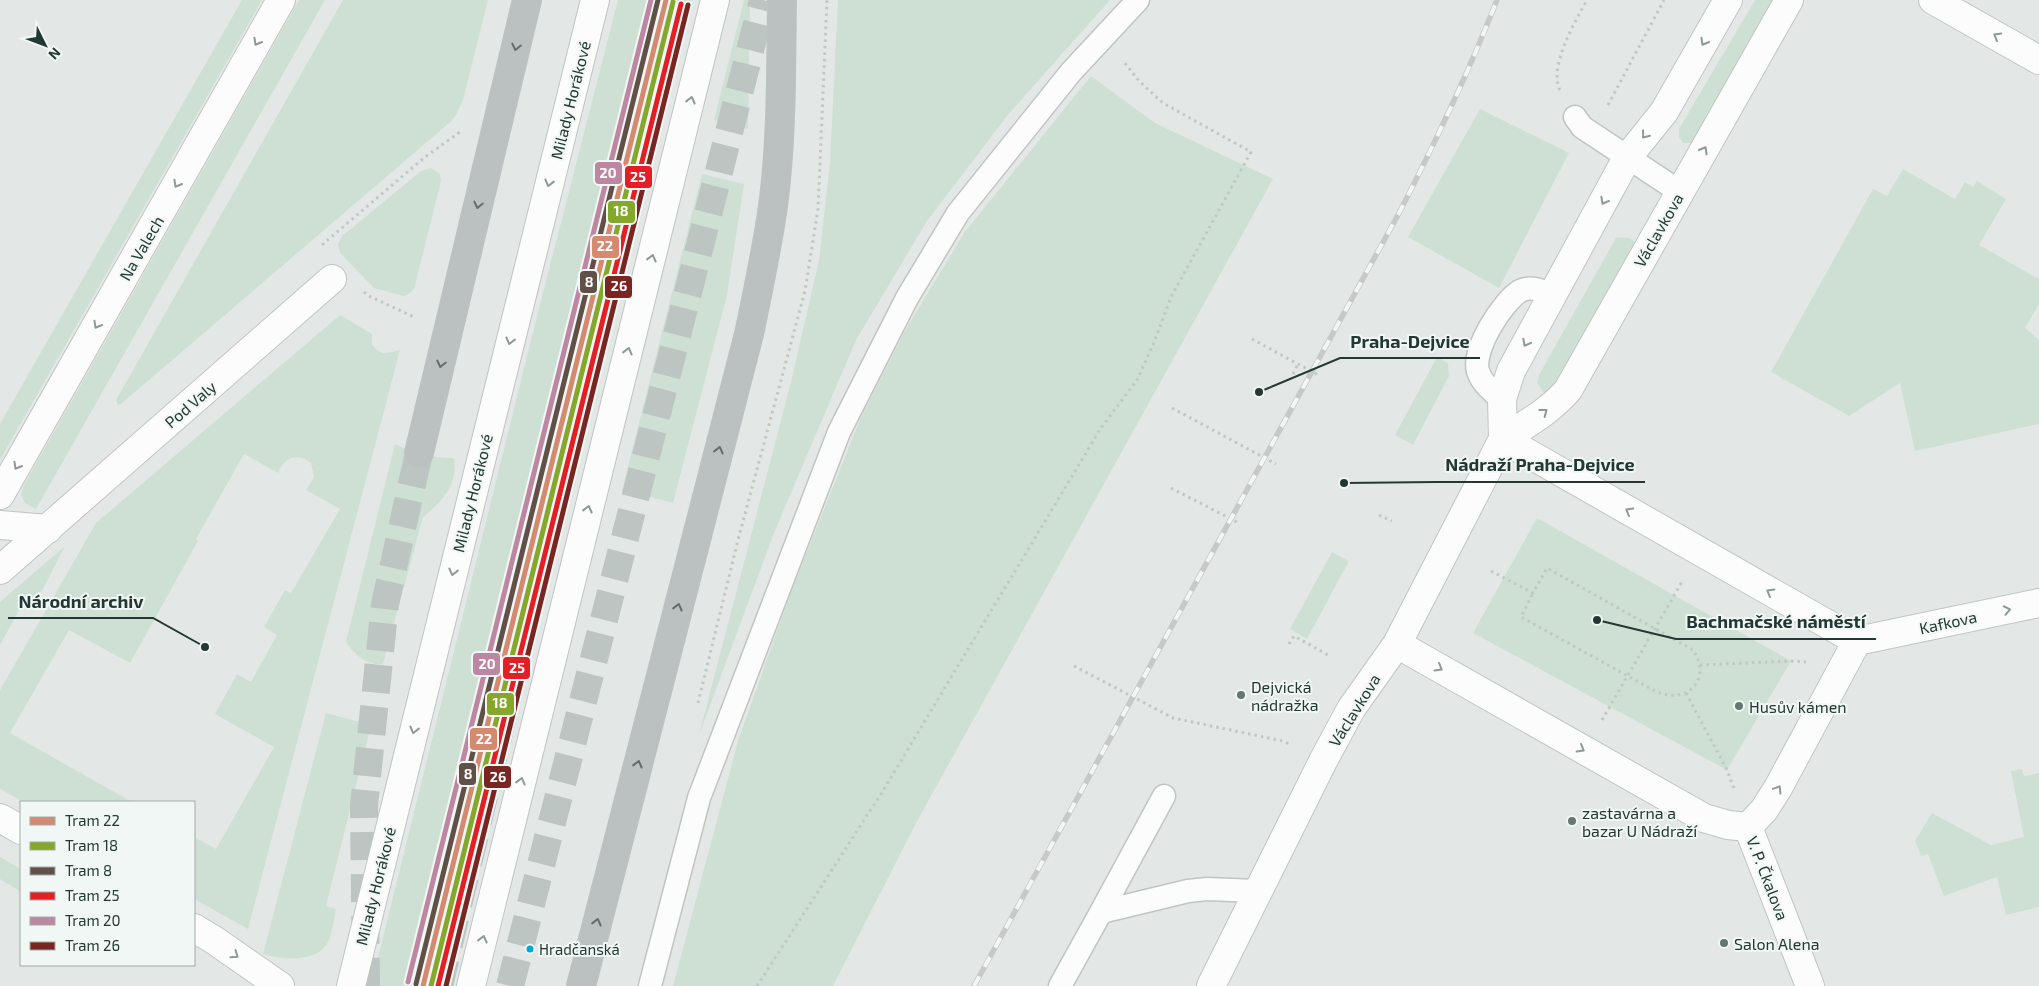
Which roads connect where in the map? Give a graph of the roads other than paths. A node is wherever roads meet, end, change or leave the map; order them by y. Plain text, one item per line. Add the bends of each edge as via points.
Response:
1 (282, 0) edge
2 (527, 0) edge
3 (596, 0) edge
4 (715, 0) edge
5 (782, 0) edge
6 (1138, 0) edge
7 (1728, 0) edge
8 (1789, 0) edge
9 (1933, 0) edge
10 (2039, 60) edge
11 (1575, 117) road end
12 (1627, 158) junction
13 (1680, 192) junction
14 (332, 279) dead end
15 (1552, 295) junction
16 (1502, 399) junction
17 (1503, 439) junction
18 (419, 452) tunnel mouth
19 (0, 495) edge
20 (0, 525) edge
21 (48, 529) junction
22 (0, 570) edge
23 (2039, 603) edge
24 (1857, 641) junction
25 (1397, 644) junction
26 (1164, 796) dead end
27 (0, 818) edge
28 (1748, 827) junction
29 (20, 829) edge
30 (1257, 891) junction
31 (1101, 912) junction
32 (195, 929) edge
33 (280, 986) edge
34 (350, 986) edge
35 (471, 986) edge
36 (581, 986) edge
37 (650, 986) edge
38 (1060, 986) edge
39 (1211, 986) edge
40 (1810, 986) edge

1 -> 19 street, Na Valech
2 -> 18 highway
3 -> 34 street, Milady Horákové
35 -> 4 street
36 -> 5 highway via 749,334 773,204 780,113
6 - 37 lane via 1071,72 958,213 907,298 839,432 699,798
7 -> 12 street, Václavkova via 1664,112
13 -> 8 street, Václavkova
10 -> 9 street
11 - 12 lane via 1582,127
12 - 13 lane
12 -> 15 street, Václavkova
17 -> 13 street, Václavkova via 1540,415 1568,390
14 - 21 street, Pod Valy
15 -> 16 street, Václavkova via 1511,370
15 - 16 lane via 1536,288 1521,290 1503,306 1490,329 1478,355 1477,370 1494,394
16 - 17 street, Václavkova
24 -> 17 street
17 - 25 street, Václavkova
20 - 21 street
21 - 22 street, Pod Valy
24 -> 23 street, Kafkova
28 -> 24 street via 1778,788
25 -> 28 street via 1704,818
25 - 30 street, Václavkova via 1351,709
26 - 31 lane
27 - 29 street
28 - 40 street, V. P. Čkalova
30 - 31 lane via 1188,891
30 - 39 street, Václavkova
31 - 38 lane
32 -> 33 street

